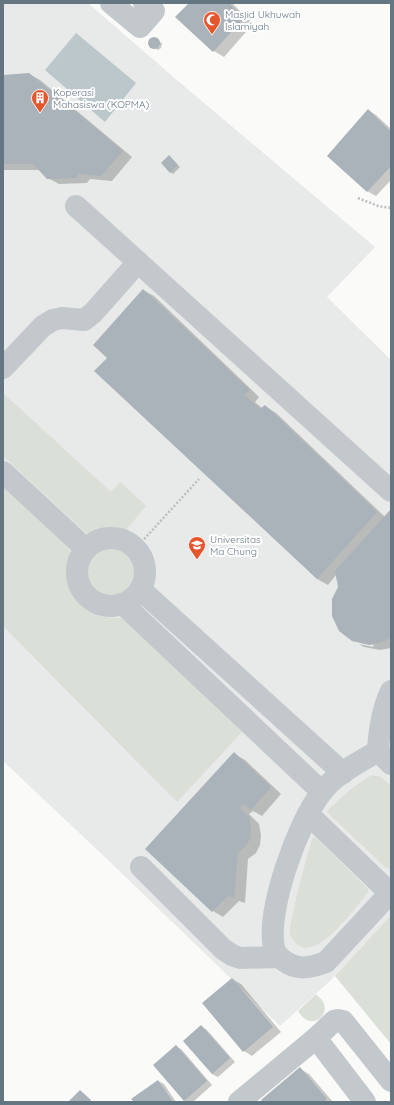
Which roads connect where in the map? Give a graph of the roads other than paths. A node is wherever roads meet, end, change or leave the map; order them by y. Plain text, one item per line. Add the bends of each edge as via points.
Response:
1 (112, 3) edge
2 (153, 6) edge
3 (76, 206) dead end
4 (138, 262) junction
5 (3, 368) edge
6 (3, 472) edge
7 (391, 491) edge
8 (86, 549) junction
9 (141, 590) junction
10 (124, 604) junction
11 (391, 691) edge
12 (384, 758) edge
13 (343, 773) junction
14 (322, 792) junction
15 (308, 814) junction
16 (141, 867) dead end
17 (391, 892) edge
18 (279, 957) junction
19 (316, 1038) junction
20 (391, 1080) edge
21 (238, 1102) edge
22 (365, 1102) edge

1 - 2 street via 140,27
3 - 4 street
4 - 5 street via 93,313 84,320 62,318 43,326
4 - 7 street
6 - 8 street
8 - 9 street via 98,541 111,538 128,542 136,548 145,563 145,581
8 - 10 street via 81,556 77,574 83,592 93,601 106,607
9 - 10 street via 131,601
9 - 13 street
10 - 14 street
11 - 12 street via 380,729
12 - 13 street
13 - 14 street
14 - 15 street
15 - 17 street
15 - 18 street via 294,843 280,890 273,935 274,949
16 - 18 street via 232,955 240,958
17 - 18 street via 326,962 300,968
19 - 20 street via 334,1021 343,1021
19 - 21 street
19 - 22 street

